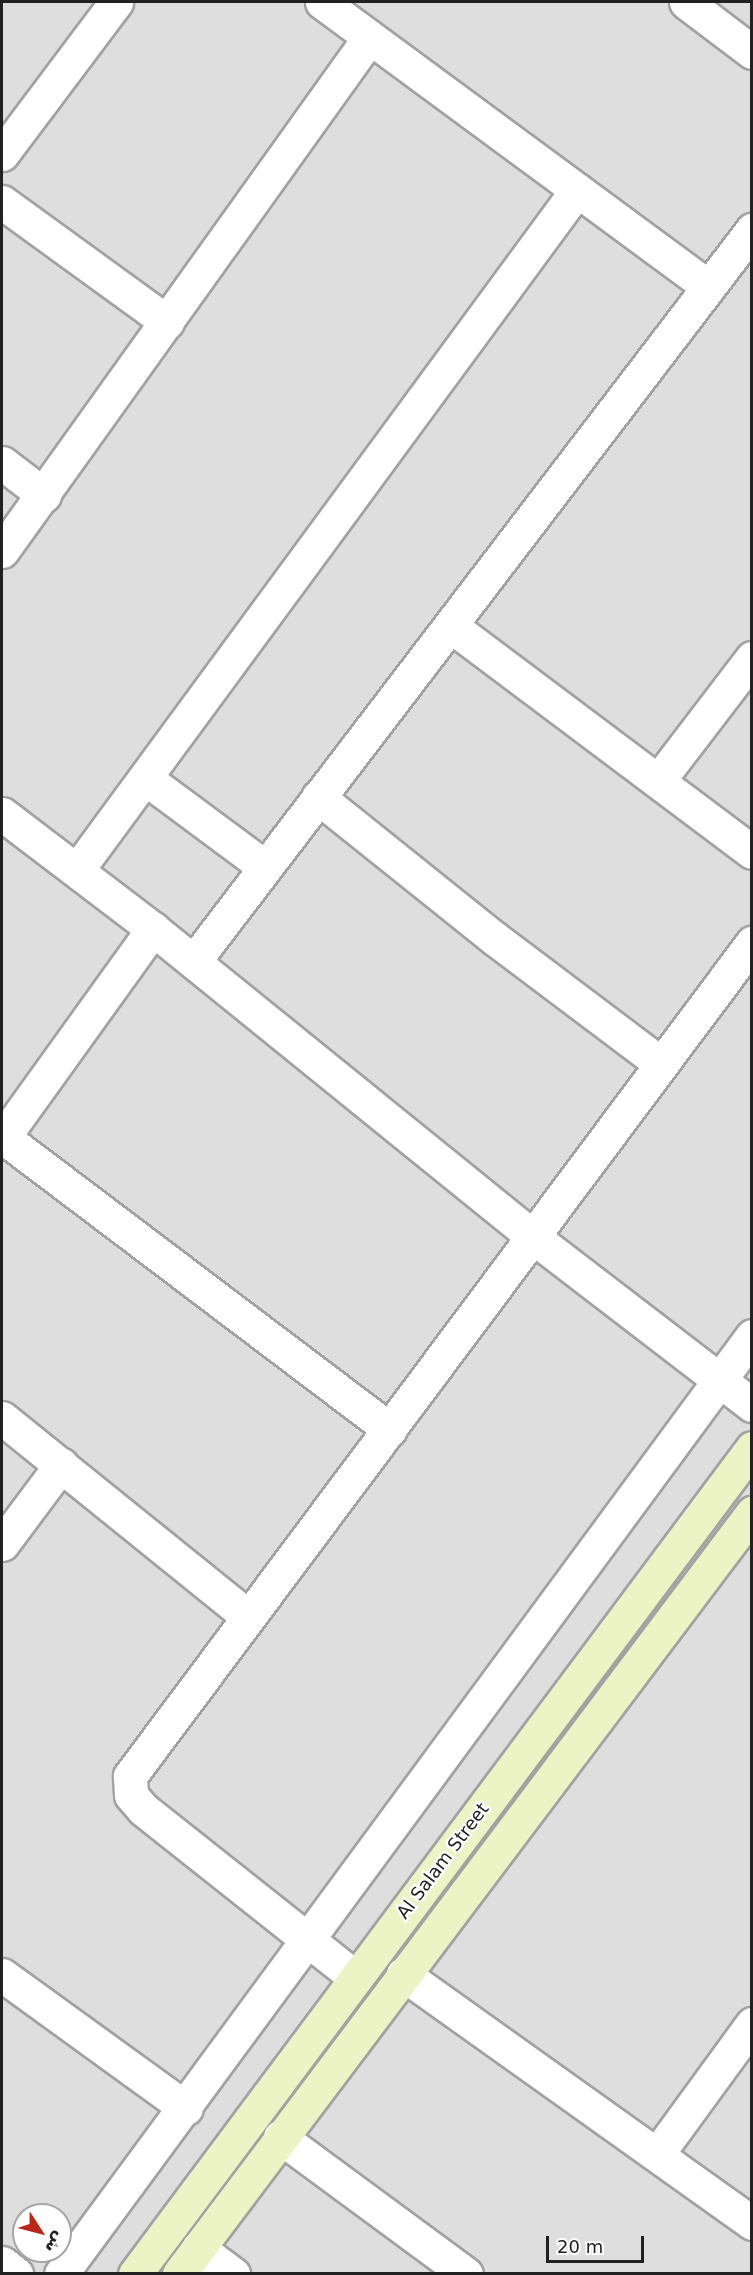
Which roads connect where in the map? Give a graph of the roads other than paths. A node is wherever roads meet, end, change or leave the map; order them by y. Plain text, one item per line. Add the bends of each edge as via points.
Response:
1 (116, 2) edge
2 (322, 2) edge
3 (686, 2) edge
4 (369, 39) junction
5 (752, 52) edge
6 (2, 154) edge
7 (577, 190) junction
8 (2, 202) edge
9 (752, 230) edge
10 (708, 287) junction
11 (167, 322) junction
12 (2, 463) edge
13 (44, 495) junction
14 (2, 551) edge
15 (451, 626) junction
16 (752, 658) edge
17 (145, 778) junction
18 (658, 781) junction
19 (318, 797) junction
20 (2, 814) edge
21 (752, 852) edge
22 (265, 867) junction
23 (77, 870) junction
24 (153, 929) junction
25 (752, 943) edge
26 (194, 961) junction
27 (660, 1063) junction
28 (2, 1138) edge
29 (533, 1237) junction
30 (752, 1336) edge
31 (718, 1378) junction
32 (752, 1405) edge
33 (2, 1418) edge
34 (390, 1430) junction
35 (752, 1448) edge
36 (61, 1465) junction
37 (752, 1513) edge
38 (2, 1544) edge
39 (247, 1616) junction
40 (306, 1941) junction
41 (2, 1974) edge
42 (403, 1974) junction
43 (356, 1978) junction
44 (752, 2024) edge
45 (186, 2108) junction
46 (280, 2138) junction
47 (658, 2153) junction
48 (752, 2223) edge
49 (198, 2248) junction
50 (2, 2263) edge
51 (16, 2274) edge
52 (61, 2274) edge
53 (135, 2274) edge
54 (179, 2274) edge
55 (233, 2274) edge
56 (466, 2274) edge

1 - 6 street
2 - 4 street
3 - 5 street
4 - 7 street
4 - 11 street
7 - 10 street
7 - 17 street
8 - 11 street
9 - 10 street
10 - 15 street
11 - 13 street
12 - 13 street
13 - 14 street
15 - 18 street
15 - 19 street
16 - 18 street
17 - 22 street
17 - 23 street
18 - 21 street
19 - 22 street
19 - 27 street via 494,938
20 - 23 street
22 - 26 street
23 - 24 street
24 - 26 street
24 - 28 street
25 - 27 street
26 - 29 street
27 - 29 street
28 - 34 street
29 - 31 street
29 - 34 street
30 - 31 street
31 - 32 street
31 - 40 street
33 - 36 street
34 - 39 street
35 - 43 main road, Al Salam Street
36 - 38 street
36 - 39 street
37 - 42 main road, Al Salam Street
39 - 40 street via 130,1776 131,1795
40 - 43 street
40 - 45 street
41 - 45 street
42 - 46 main road, Al Salam Street
42 - 47 street
43 - 53 main road, Al Salam Street
44 - 47 street
45 - 52 street
46 - 49 main road, Al Salam Street
46 - 56 street
47 - 48 street
49 - 54 main road, Al Salam Street
49 - 55 street
50 - 51 street

